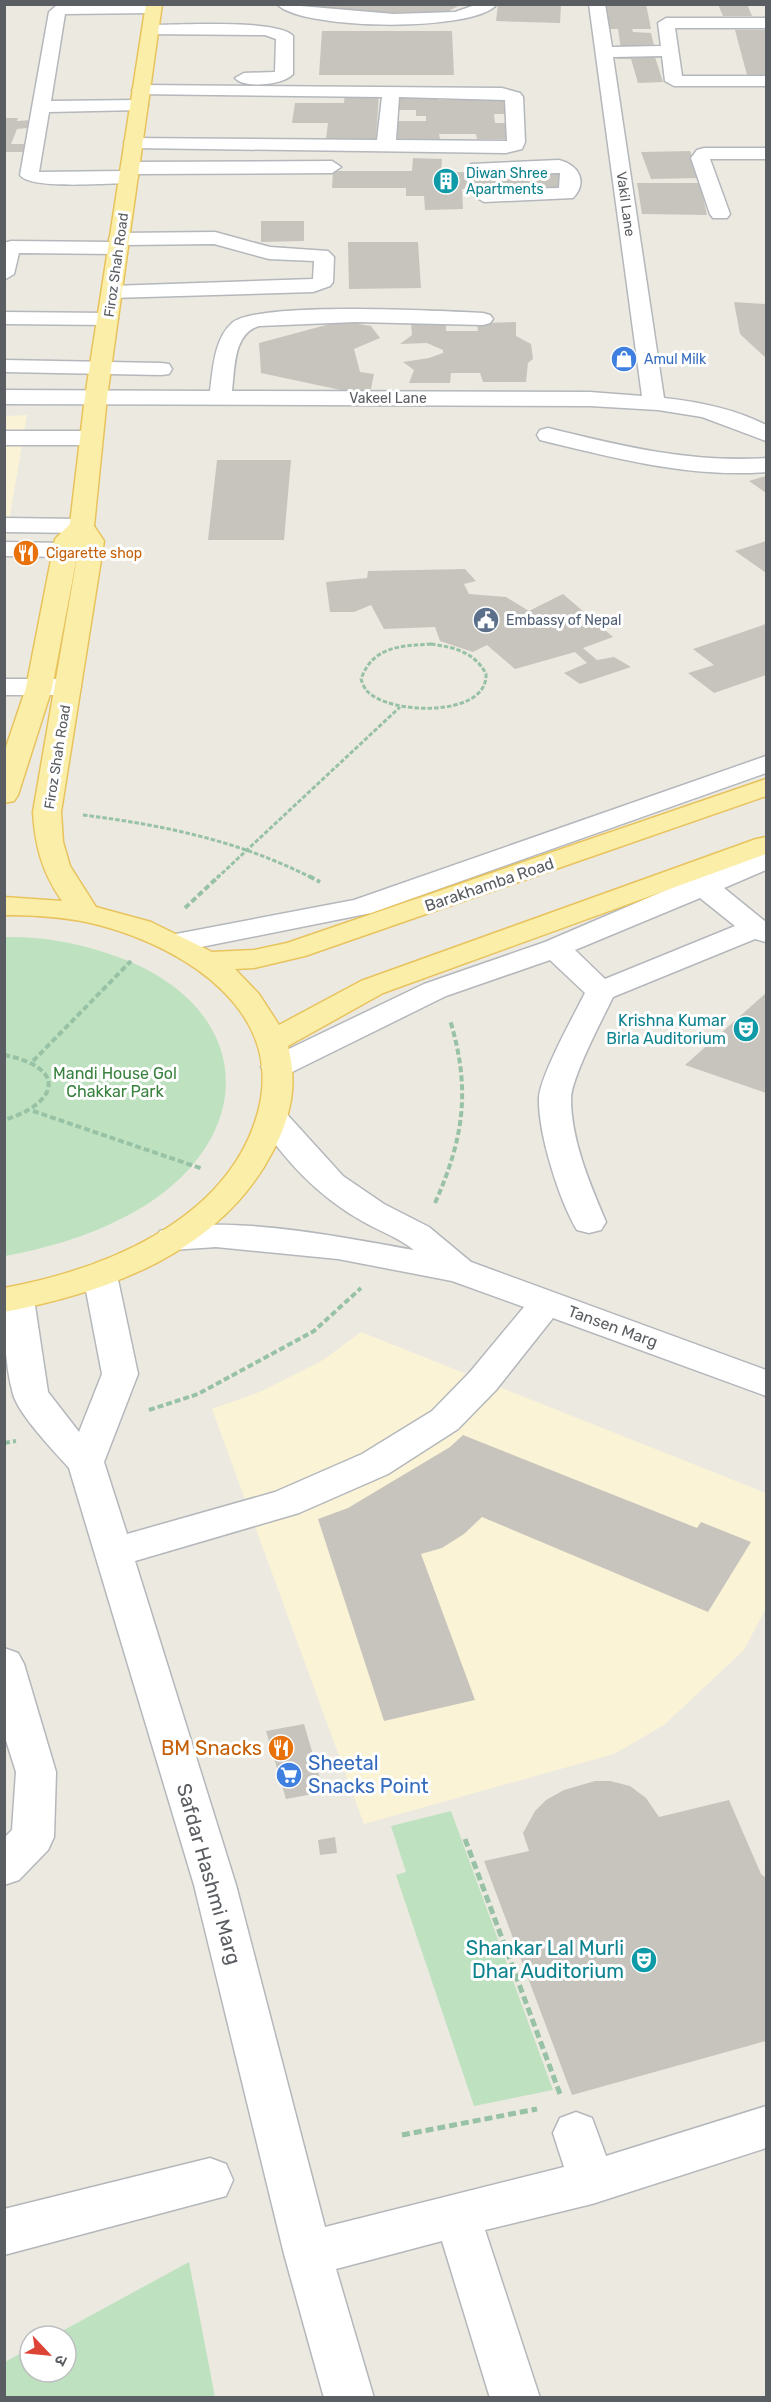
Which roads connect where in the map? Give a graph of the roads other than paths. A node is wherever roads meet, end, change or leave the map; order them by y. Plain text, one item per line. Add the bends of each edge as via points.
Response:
1 (285, 4) edge
2 (489, 4) edge
3 (597, 4) edge
4 (662, 4) edge
5 (154, 6) edge
6 (666, 23) junction
7 (766, 23) edge
8 (150, 30) junction
9 (670, 51) junction
10 (604, 52) junction
11 (766, 81) edge
12 (736, 88) dead end
13 (766, 88) edge
14 (141, 91) junction
15 (391, 92) junction
16 (41, 107) junction
17 (134, 142) junction
18 (386, 145) junction
19 (762, 145) edge
20 (129, 172) junction
21 (484, 196) dead end
22 (720, 214) dead end
23 (119, 243) junction
24 (4, 274) edge
25 (111, 292) junction
26 (4, 318) edge
27 (108, 319) junction
28 (483, 319) dead end
29 (4, 366) edge
30 (101, 368) junction
31 (161, 369) dead end
32 (4, 397) edge
33 (96, 397) junction
34 (220, 398) junction
35 (654, 403) junction
36 (766, 434) edge
37 (548, 435) dead end
38 (4, 438) edge
39 (92, 438) junction
40 (766, 465) edge
41 (4, 525) edge
42 (81, 526) junction
43 (4, 549) edge
44 (65, 550) junction
45 (4, 687) edge
46 (68, 687) junction
47 (39, 688) junction
48 (766, 764) edge
49 (766, 787) edge
50 (4, 795) edge
51 (766, 845) edge
52 (766, 860) edge
53 (702, 885) junction
54 (4, 906) edge
55 (85, 912) junction
56 (761, 930) edge
57 (167, 939) junction
58 (555, 948) junction
59 (207, 961) junction
60 (601, 991) junction
61 (274, 1054) junction
62 (273, 1118) junction
63 (589, 1222) dead end
64 (172, 1239) junction
65 (458, 1270) junction
66 (100, 1275) junction
67 (11, 1299) edge
68 (547, 1302) junction
69 (766, 1383) edge
70 (86, 1461) junction
71 (113, 1553) junction
72 (4, 1664) edge
73 (4, 1867) edge
74 (560, 2116) road end
75 (766, 2127) edge
76 (210, 2180) dead end
77 (592, 2182) junction
78 (457, 2215) junction
79 (4, 2232) edge
80 (308, 2254) junction
81 (349, 2397) edge
82 (515, 2397) edge

1 - 2 street via 307,15 331,17 453,18 476,13
3 - 10 street, Vakil Lane
4 - 6 street
5 - 8 main road, Firoz Shah Road
5 - 16 street via 64,8 57,12
6 - 7 street
6 - 9 street
8 - 14 main road, Firoz Shah Road
8 - 14 street via 279,33 285,36 284,74 276,78
9 - 10 street
9 - 11 street via 674,81
10 - 35 street, Vakil Lane
12 - 13 street
14 - 15 street
14 - 16 street
14 - 17 main road, Firoz Shah Road
15 - 18 street
15 - 18 street via 509,94 514,97 516,142 506,147
16 - 20 street via 21,175 39,178
17 - 18 street
17 - 20 main road, Firoz Shah Road
19 - 22 street via 704,154 700,158
20 - 21 street via 361,166 376,155 443,154 450,158 452,167 559,166 569,170 566,194
20 - 23 main road, Firoz Shah Road
23 - 24 street via 11,247
23 - 25 main road, Firoz Shah Road
23 - 25 street via 215,238 269,254 321,255 323,282 272,288
25 - 27 main road, Firoz Shah Road
26 - 27 street
27 - 30 main road, Firoz Shah Road
28 - 34 street via 282,317 243,324 232,337
29 - 30 street
30 - 31 street
30 - 33 main road, Firoz Shah Road
32 - 33 street, Vakeel Lane
33 - 34 street, Vakeel Lane
33 - 39 main road, Firoz Shah Road
34 - 35 street, Vakeel Lane via 590,399
35 - 36 street, Vakeel Lane via 717,414
37 - 40 street via 686,466
38 - 39 street
39 - 42 main road, Firoz Shah Road
41 - 42 street
42 - 44 main road, Firoz Shah Road via 67,539
42 - 46 main road, Firoz Shah Road via 92,541
43 - 44 street
44 - 47 main road, Firoz Shah Road
45 - 47 street
46 - 47 street
46 - 55 main road, Firoz Shah Road via 47,812 47,839 54,866
47 - 50 main road, Firoz Shah Road
48 - 57 street via 361,907
49 - 59 main road, Barakhamba Road via 295,950 254,959
51 - 61 main road via 372,987
52 - 53 street
53 - 56 street
53 - 58 street
54 - 55 main road
55 - 57 main road
56 - 60 street
57 - 59 main road
58 - 60 street
58 - 61 street via 435,990
59 - 61 main road via 248,998 262,1020
60 - 63 street via 555,1097 566,1166
61 - 62 main road via 278,1092
62 - 64 main road via 263,1144 238,1181 202,1218
62 - 65 street, Tansen Marg via 331,1184 372,1212 417,1235
64 - 65 street, Tansen Marg via 216,1236 273,1240
64 - 66 main road
65 - 68 street, Tansen Marg
66 - 67 main road
66 - 70 street via 120,1374
67 - 70 street, Safdar Hashmi Marg via 31,1395 60,1435
68 - 69 street, Tansen Marg
68 - 71 street via 483,1381 445,1420 375,1464 286,1503
70 - 71 street, Safdar Hashmi Marg
71 - 80 street, Safdar Hashmi Marg via 215,1885
72 - 73 street via 36,1772 33,1837
74 - 77 street
75 - 77 street
76 - 79 street
77 - 78 street
78 - 80 street
78 - 82 street
80 - 81 street, Safdar Hashmi Marg

